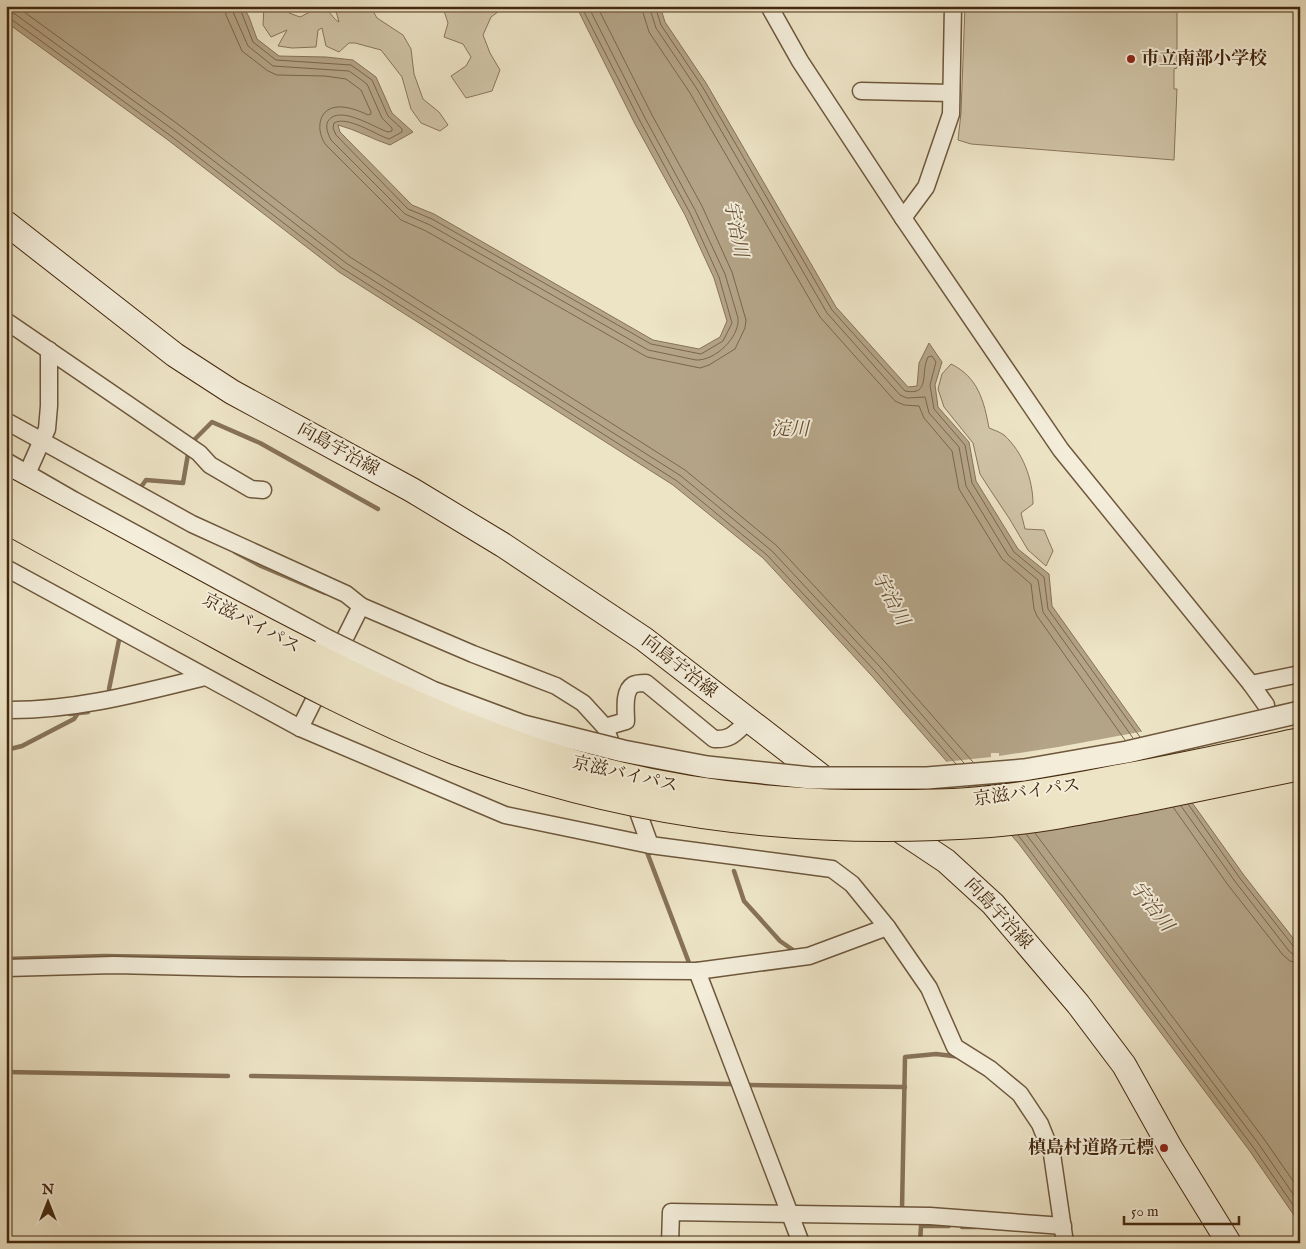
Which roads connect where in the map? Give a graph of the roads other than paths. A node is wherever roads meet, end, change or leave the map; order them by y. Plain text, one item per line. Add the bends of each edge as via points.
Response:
1 (770, 6) edge
2 (953, 6) edge
3 (862, 91) dead end
4 (951, 93) junction
5 (903, 218) junction
6 (6, 223) edge
7 (6, 322) edge
8 (49, 350) junction
9 (6, 421) edge
10 (42, 441) junction
11 (11, 473) edge
12 (263, 490) dead end
13 (6, 519) edge
14 (6, 568) edge
15 (361, 606) junction
16 (1300, 674) edge
17 (205, 677) junction
18 (1251, 684) junction
19 (1266, 704) dead end
20 (6, 710) edge
21 (1300, 712) edge
22 (748, 721) junction
23 (605, 727) junction
24 (300, 728) junction
25 (1300, 742) edge
26 (1300, 766) edge
27 (650, 845) junction
28 (887, 927) junction
29 (6, 968) edge
30 (697, 971) junction
31 (789, 1214) junction
32 (1063, 1226) junction
33 (670, 1243) edge
34 (801, 1243) edge
35 (1065, 1243) edge
36 (1229, 1243) edge

1 - 5 street via 800,62
2 - 4 street
3 - 4 street
4 - 5 street via 950,114 926,187
5 - 18 street via 1061,450
6 - 22 main road, 向島宇治線 via 175,355 232,392 412,490 503,545 644,639
7 - 8 street
8 - 10 street via 49,406 47,429
8 - 12 street via 199,453 210,465 252,489
9 - 10 street
10 - 11 street
10 - 15 street via 192,524 346,594
11 - 21 street, bridge via 326,640 432,692 523,726 623,751 707,767 811,778 926,778 1024,770 1127,752
11 - 25 highway, 京滋バイパス, bridge via 294,648 483,734 590,769 661,785 790,801 965,802 1051,792
13 - 26 highway, 京滋バイパス, bridge via 283,671 407,730 465,754 538,778 656,808 734,820 827,827 961,825 1081,811
14 - 17 street
15 - 23 street via 556,686 583,702
15 - 24 street
16 - 18 street
17 - 20 street via 119,698 33,710
17 - 24 street
18 - 19 street
22 - 23 street via 731,737 714,739 646,683 634,684 628,689 626,721
22 - 36 main road, 向島宇治線 via 829,783 946,861 994,904 1078,1004 1124,1065
23 - 27 street
24 - 27 street via 505,815
27 - 28 street via 832,869 852,884
28 - 30 street via 810,956
28 - 32 street via 929,988 955,1047 990,1069 1020,1094 1040,1124 1052,1154
29 - 30 street via 114,965
30 - 31 street
31 - 32 street via 930,1216
31 - 33 street via 671,1212
31 - 34 street
32 - 35 street

